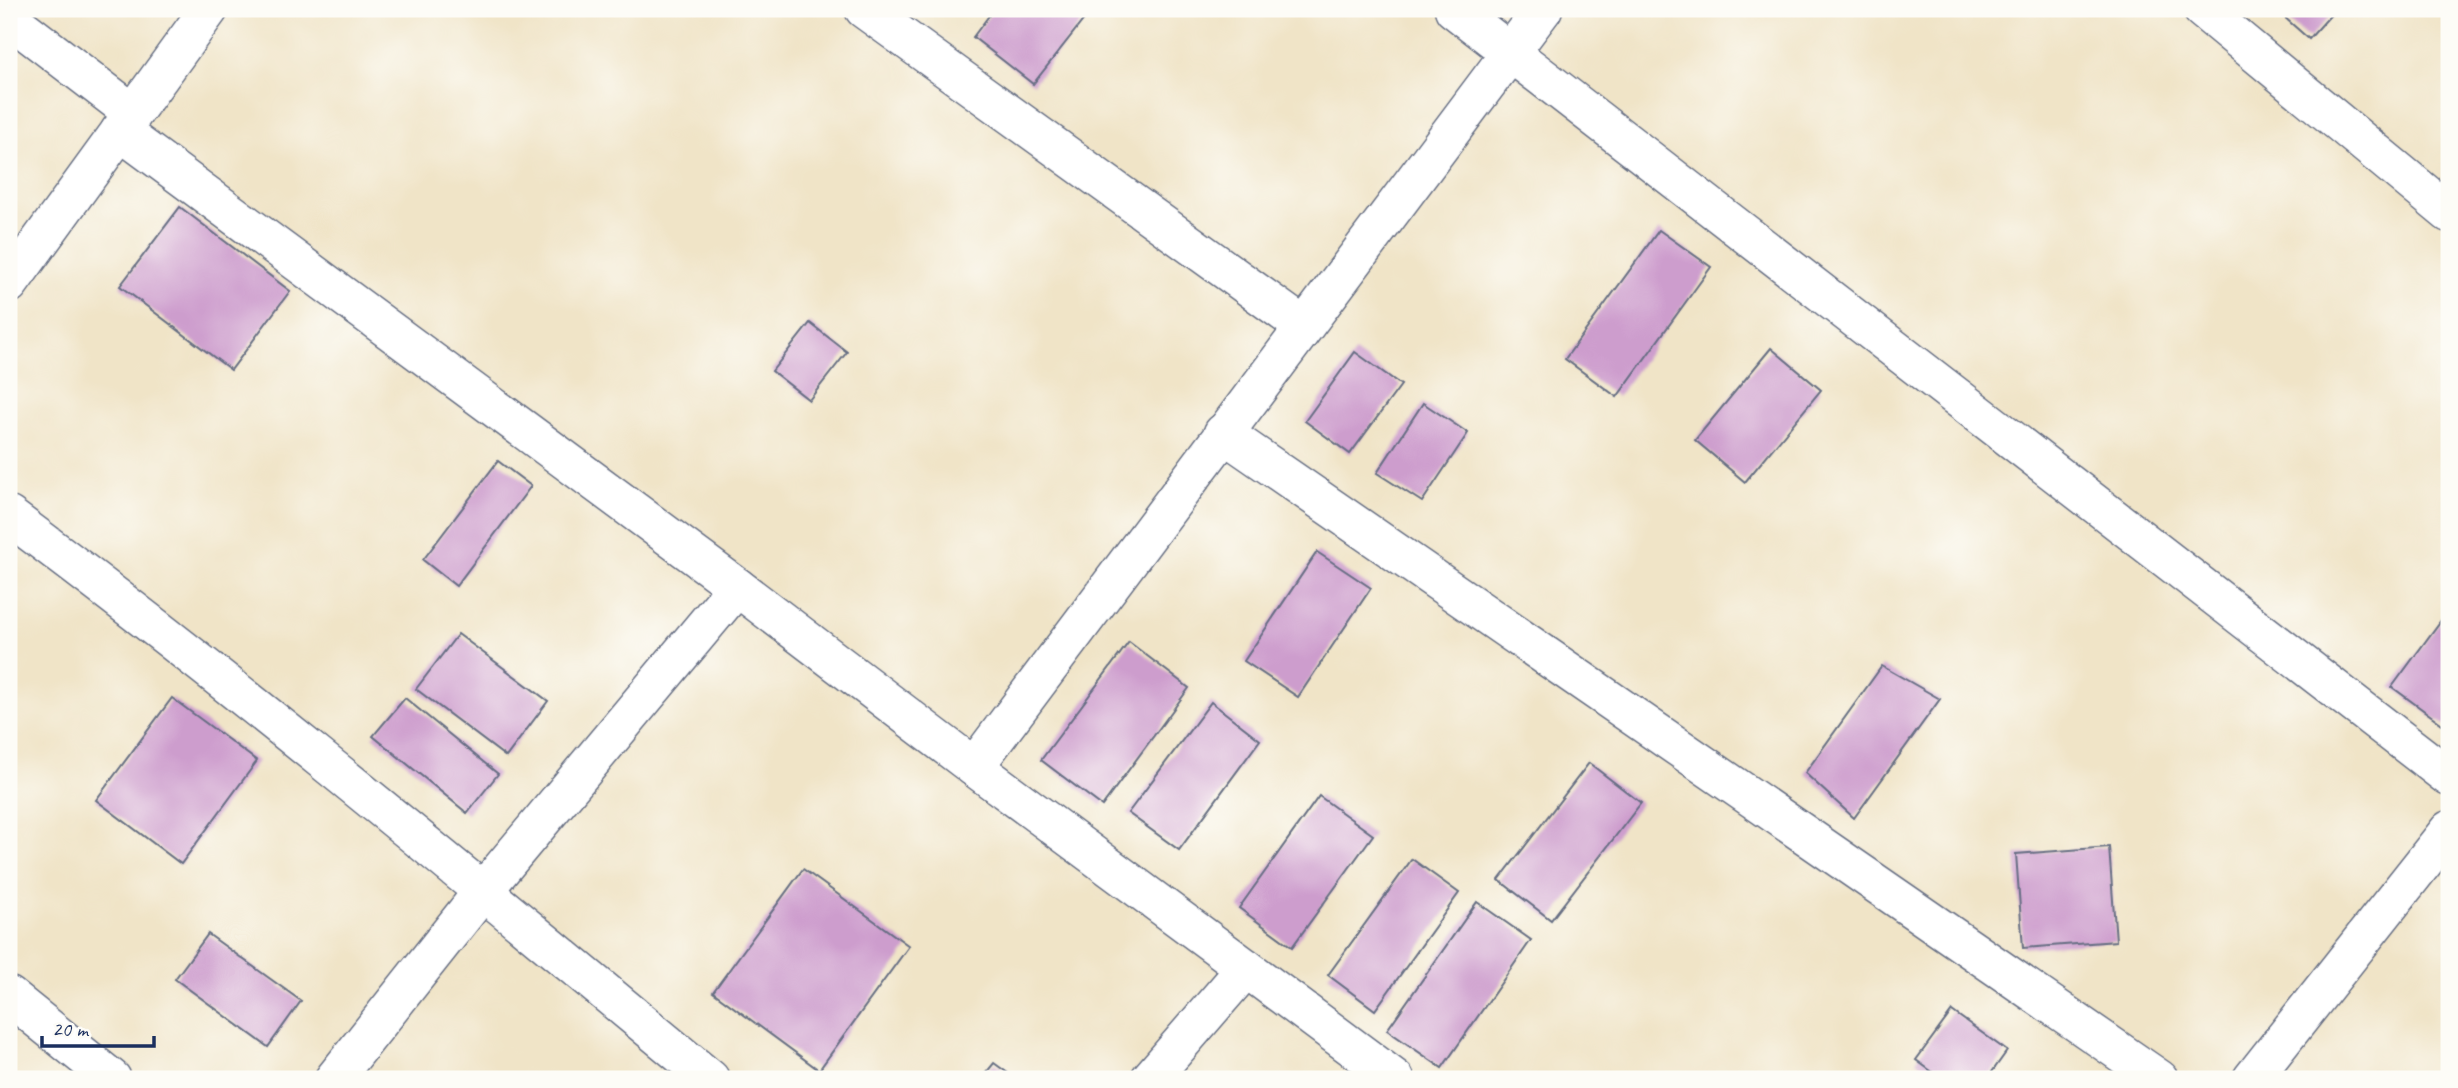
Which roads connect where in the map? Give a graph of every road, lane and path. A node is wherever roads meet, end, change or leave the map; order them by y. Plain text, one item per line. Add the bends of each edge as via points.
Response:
1 (209, 9) edge
2 (864, 9) edge
3 (1454, 9) edge
4 (1543, 9) edge
5 (2202, 9) edge
6 (9, 18) edge
7 (1510, 52) junction
8 (126, 122) junction
9 (2449, 213) edge
10 (9, 284) edge
11 (1303, 326) junction
12 (1223, 433) junction
13 (9, 516) edge
14 (737, 587) junction
15 (974, 767) junction
16 (2449, 777) edge
17 (2449, 830) edge
18 (483, 891) junction
19 (1246, 968) junction
20 (9, 996) edge
21 (112, 1079) edge
22 (334, 1079) edge
23 (710, 1079) edge
24 (1150, 1079) edge
25 (1395, 1079) edge
26 (2159, 1079) edge
27 (2252, 1079) edge

1 - 8 street
2 - 11 street
3 - 7 street
4 - 7 street
5 - 9 street
6 - 8 street
7 - 11 street
7 - 16 street
8 - 10 street
8 - 14 street
11 - 12 street
12 - 15 street
12 - 26 street
13 - 18 street via 134,609
14 - 15 street
14 - 18 street
15 - 19 street
17 - 27 street
18 - 22 street
18 - 23 street
19 - 24 street
19 - 25 street
20 - 21 street

